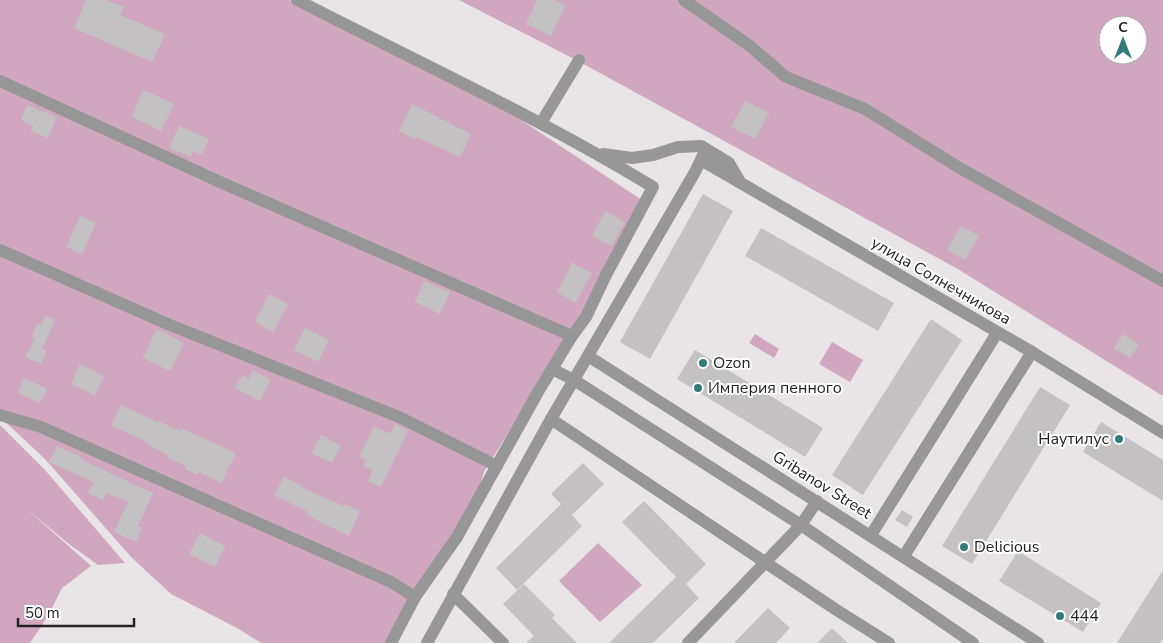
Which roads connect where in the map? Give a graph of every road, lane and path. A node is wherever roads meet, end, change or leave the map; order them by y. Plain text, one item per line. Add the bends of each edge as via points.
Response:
1 (297, 0) edge
2 (684, 0) edge
3 (579, 60) dead end
4 (0, 82) edge
5 (540, 123) junction
6 (596, 152) junction
7 (704, 154) junction
8 (0, 250) edge
9 (1163, 281) edge
10 (997, 333) junction
11 (572, 336) junction
12 (1032, 352) junction
13 (588, 356) junction
14 (552, 369) junction
15 (574, 380) junction
16 (0, 415) edge
17 (551, 419) junction
18 (1163, 433) edge
19 (497, 466) junction
20 (817, 501) junction
21 (801, 525) junction
22 (871, 535) junction
23 (904, 556) junction
24 (766, 563) junction
25 (453, 594) junction
26 (415, 597) junction
27 (391, 643) edge
28 (427, 643) edge
29 (503, 643) edge
30 (688, 643) edge
31 (889, 643) edge
32 (973, 643) edge
33 (1038, 643) edge

1 - 5 street
2 - 9 street via 750,46 786,77 865,109 958,167
3 - 5 street
4 - 11 street
5 - 6 street
6 - 7 street via 632,158 678,147 701,146
6 - 11 street via 653,187 586,317
7 - 10 street, улица Солнечникова via 740,182
7 - 13 street
8 - 19 street via 170,325 399,417
10 - 12 street, улица Солнечникова
10 - 22 street
11 - 14 street
12 - 18 street, улица Солнечникова
12 - 23 street
13 - 15 street
13 - 20 street, Gribanov Street
14 - 15 street
14 - 19 street
15 - 17 street
15 - 21 street
16 - 26 street via 41,427 391,582
17 - 24 street
17 - 25 street
19 - 26 street via 457,537
20 - 21 street
20 - 22 street, Gribanov Street
21 - 24 street
21 - 32 street
22 - 23 street, Gribanov Street
23 - 33 street, Gribanov Street
24 - 30 street
24 - 31 street
25 - 28 street
25 - 29 street
26 - 27 street

